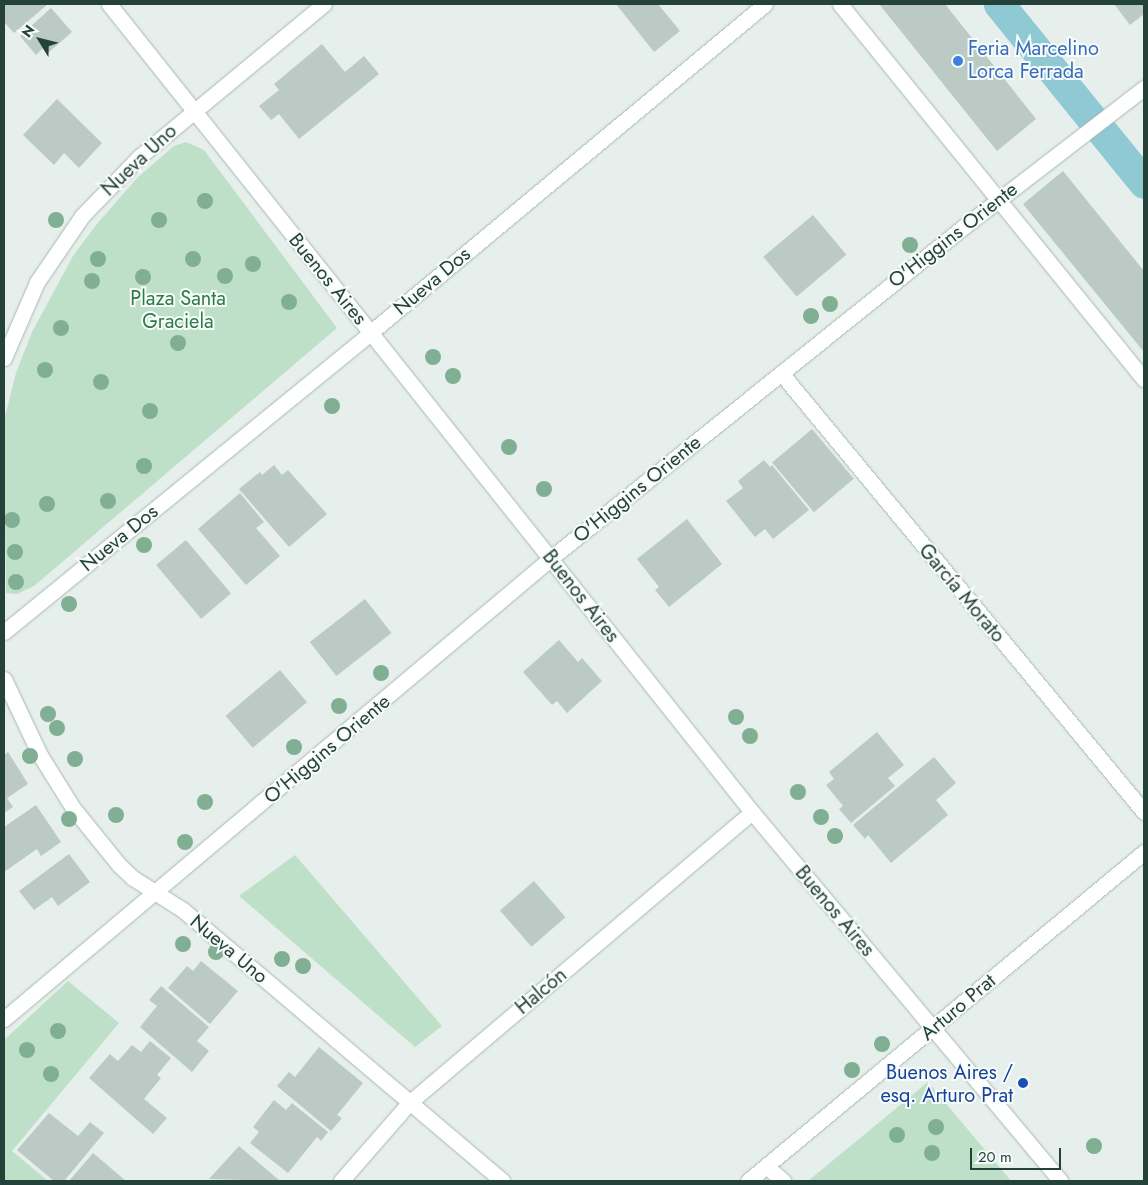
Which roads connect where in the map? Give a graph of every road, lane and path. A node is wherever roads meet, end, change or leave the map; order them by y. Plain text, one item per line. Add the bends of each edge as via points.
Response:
1 (109, 4) edge
2 (324, 4) edge
3 (765, 4) edge
4 (840, 4) edge
5 (1140, 91) edge
6 (193, 110) junction
7 (997, 200) junction
8 (370, 333) junction
9 (4, 358) edge
10 (781, 374) junction
11 (1144, 379) edge
12 (551, 558) junction
13 (4, 632) edge
14 (4, 679) edge
15 (752, 812) junction
16 (1144, 812) edge
17 (1144, 852) edge
18 (156, 893) junction
19 (4, 1019) edge
20 (933, 1028) junction
21 (410, 1102) junction
22 (766, 1166) junction
23 (341, 1181) edge
24 (503, 1181) edge
25 (748, 1181) edge
26 (783, 1181) edge
27 (1060, 1181) edge

1 - 6 street, Buenos Aires
2 - 6 street, Nueva Uno
3 - 8 street, Nueva Dos
4 - 7 street
5 - 7 street, O'Higgins Oriente
6 - 8 street, Buenos Aires
6 - 9 street, Nueva Uno via 139,157 64,240 19,317
7 - 10 street, O'Higgins Oriente
7 - 11 street
8 - 12 street, Buenos Aires
8 - 13 street, Nueva Dos
10 - 12 street, O'Higgins Oriente
10 - 16 street, García Morato
12 - 15 street, Buenos Aires
12 - 18 street, O'Higgins Oriente
14 - 18 street, Nueva Uno via 40,755 73,808 119,866
15 - 20 street, Buenos Aires
15 - 21 street, Halcón
17 - 20 street, Arturo Prat
18 - 19 street, O'Higgins Oriente
18 - 21 street, Nueva Uno via 183,910
20 - 22 street, Arturo Prat
20 - 27 street, Buenos Aires
21 - 23 street, Halcón
21 - 24 street, Nueva Uno
22 - 25 street, Arturo Prat
22 - 26 street

